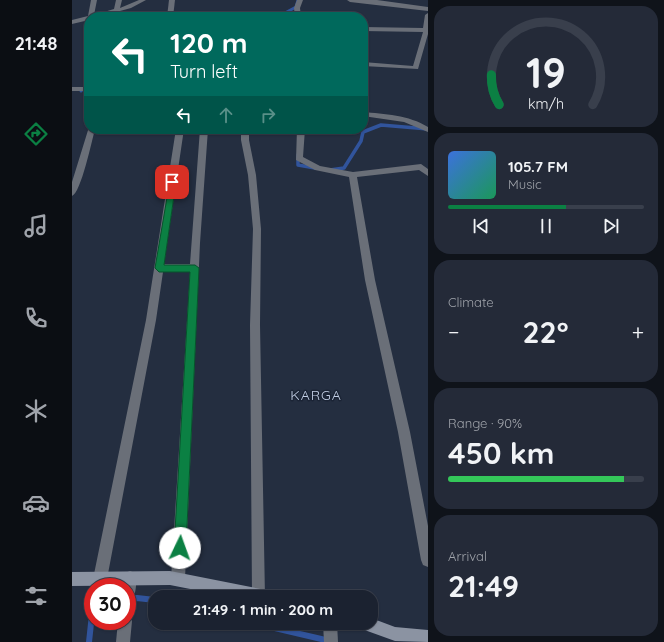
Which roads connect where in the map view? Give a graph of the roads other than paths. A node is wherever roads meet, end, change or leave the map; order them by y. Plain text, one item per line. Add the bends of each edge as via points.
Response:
1 (94, 0) edge
2 (119, 0) edge
3 (142, 0) edge
4 (172, 0) edge
5 (300, 0) edge
6 (350, 0) edge
7 (408, 3) edge
8 (428, 9) edge
9 (117, 10) junction
10 (92, 12) edge
11 (110, 12) edge
12 (171, 12) edge
13 (297, 12) edge
14 (428, 15) edge
15 (84, 19) edge
16 (72, 22) edge
17 (368, 29) edge
18 (426, 30) junction
19 (368, 64) edge
20 (72, 89) edge
21 (84, 90) edge
22 (368, 115) edge
23 (428, 130) edge
24 (90, 134) edge
25 (179, 134) edge
26 (204, 134) edge
27 (245, 134) edge
28 (300, 134) edge
29 (428, 173) edge
30 (353, 175) junction
31 (72, 193) edge
32 (159, 268) junction
33 (195, 268) junction
34 (428, 560) edge
35 (100, 578) edge
36 (136, 578) edge
37 (72, 579) edge
38 (84, 579) edge
39 (178, 579) junction
40 (232, 590) edge
41 (262, 590) edge
42 (124, 630) edge
43 (330, 630) edge
44 (378, 630) edge
45 (428, 637) edge
46 (396, 638) edge
47 (123, 642) edge
48 (331, 642) edge

1 - 10 street
2 - 9 street
3 - 9 street
4 - 12 street
5 - 13 street
6 - 7 street
7 - 8 street
9 - 11 street
14 - 18 street
15 - 16 street
17 - 18 street
18 - 19 street via 416,68
20 - 21 street
22 - 23 street via 393,118
24 - 31 street
25 - 32 street
26 - 33 street
27 - 41 street via 257,229 255,325
28 - 30 street via 298,158 318,168
29 - 30 street via 421,167
30 - 34 street via 370,280 404,432
32 - 33 street
32 - 35 street
33 - 39 street
36 - 39 street
37 - 38 street
39 - 40 street
42 - 47 street
43 - 48 street
44 - 46 street
45 - 46 street

